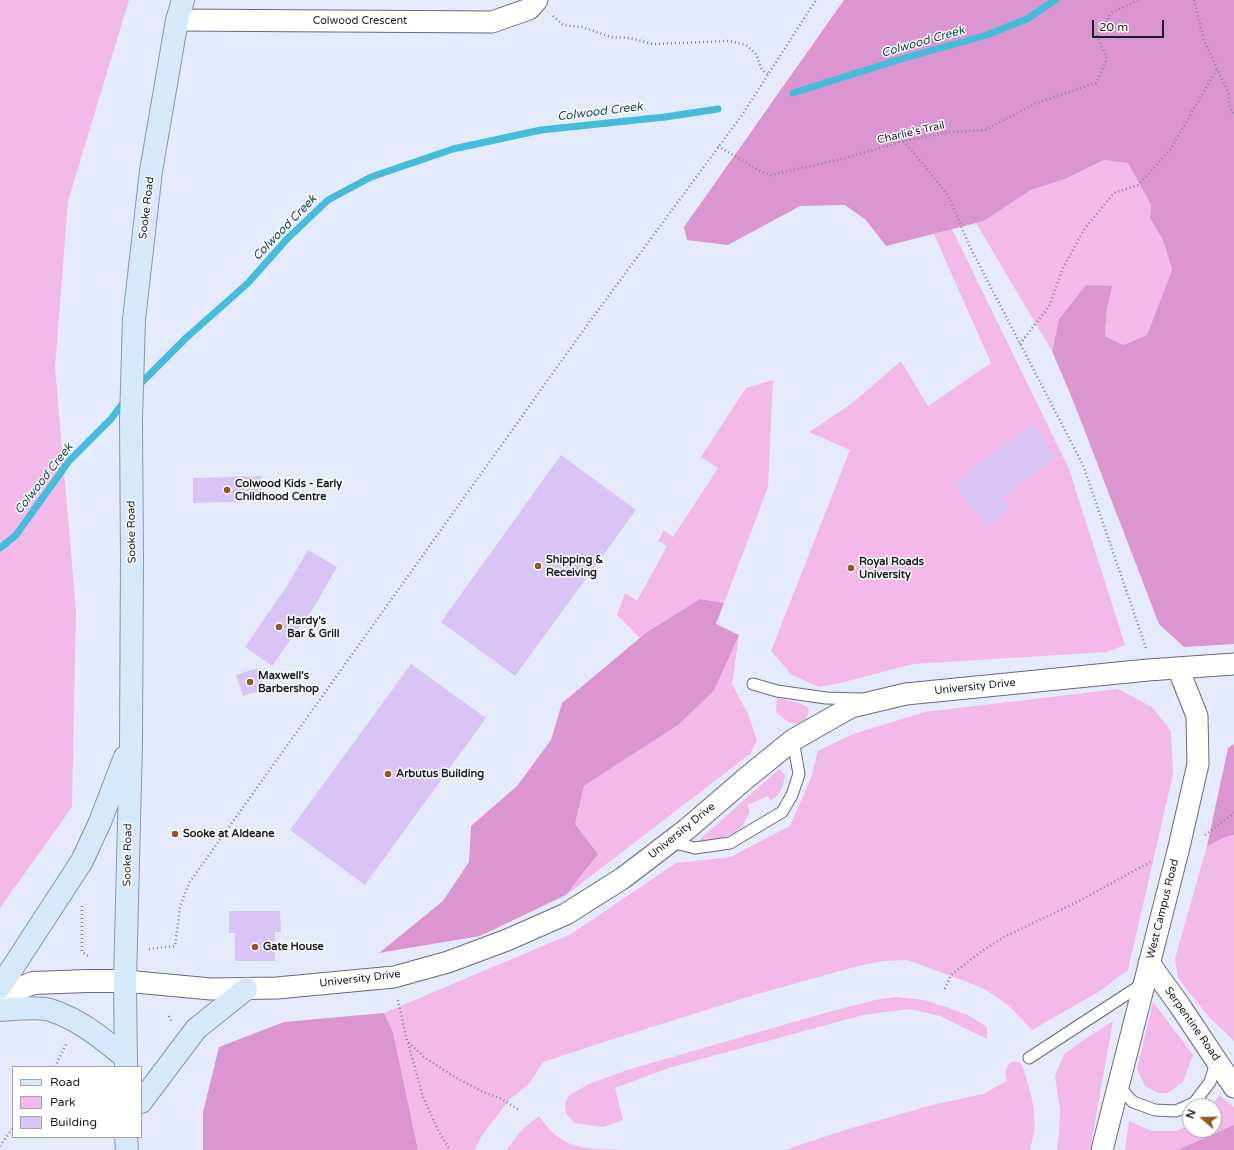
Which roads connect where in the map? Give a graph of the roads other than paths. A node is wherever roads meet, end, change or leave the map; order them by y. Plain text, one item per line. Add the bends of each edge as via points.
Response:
1 (536, 1) edge
2 (180, 10) edge
3 (1234, 664) edge
4 (1178, 668) junction
5 (753, 684) dead end
6 (878, 700) junction
7 (793, 740) junction
8 (131, 743) junction
9 (671, 842) junction
10 (1149, 963) junction
11 (125, 981) junction
12 (1144, 983) junction
13 (0, 987) edge
14 (246, 989) junction
15 (0, 1000) edge
16 (0, 1010) edge
17 (1029, 1058) dead end
18 (1217, 1059) junction
19 (126, 1063) edge
20 (1118, 1086) junction
21 (1234, 1087) edge
22 (142, 1101) edge
23 (126, 1138) edge
24 (126, 1150) edge
25 (1102, 1150) edge

1 - 2 street, Colwood Crescent via 529,9 492,22
2 - 8 main road, Sooke Road via 151,172 134,319 131,420
3 - 4 street, University Drive
4 - 6 street, University Drive via 906,694
4 - 10 street, West Campus Road via 1196,716 1198,764
5 - 6 lane via 777,691 826,698
6 - 7 street, University Drive via 851,707
7 - 9 street, University Drive
7 - 9 lane via 799,774 792,795 782,812 730,843 695,848
8 - 11 main road, Sooke Road
8 - 13 main road via 82,861
9 - 14 street, University Drive via 623,878 566,914 448,962 394,978
10 - 12 street, West Campus Road
10 - 18 street, Serpentine Road
11 - 14 street, University Drive via 211,989
11 - 15 street via 33,983 6,994
11 - 19 main road, Sooke Road
12 - 17 lane
12 - 20 street, West Campus Road
14 - 22 main road via 196,1029
16 - 19 main road via 49,1009 100,1036
18 - 20 lane via 1210,1082 1194,1103 1176,1111 1155,1110 1133,1102
18 - 21 street, Serpentine Road
20 - 25 street, West Campus Road
23 - 24 main road

